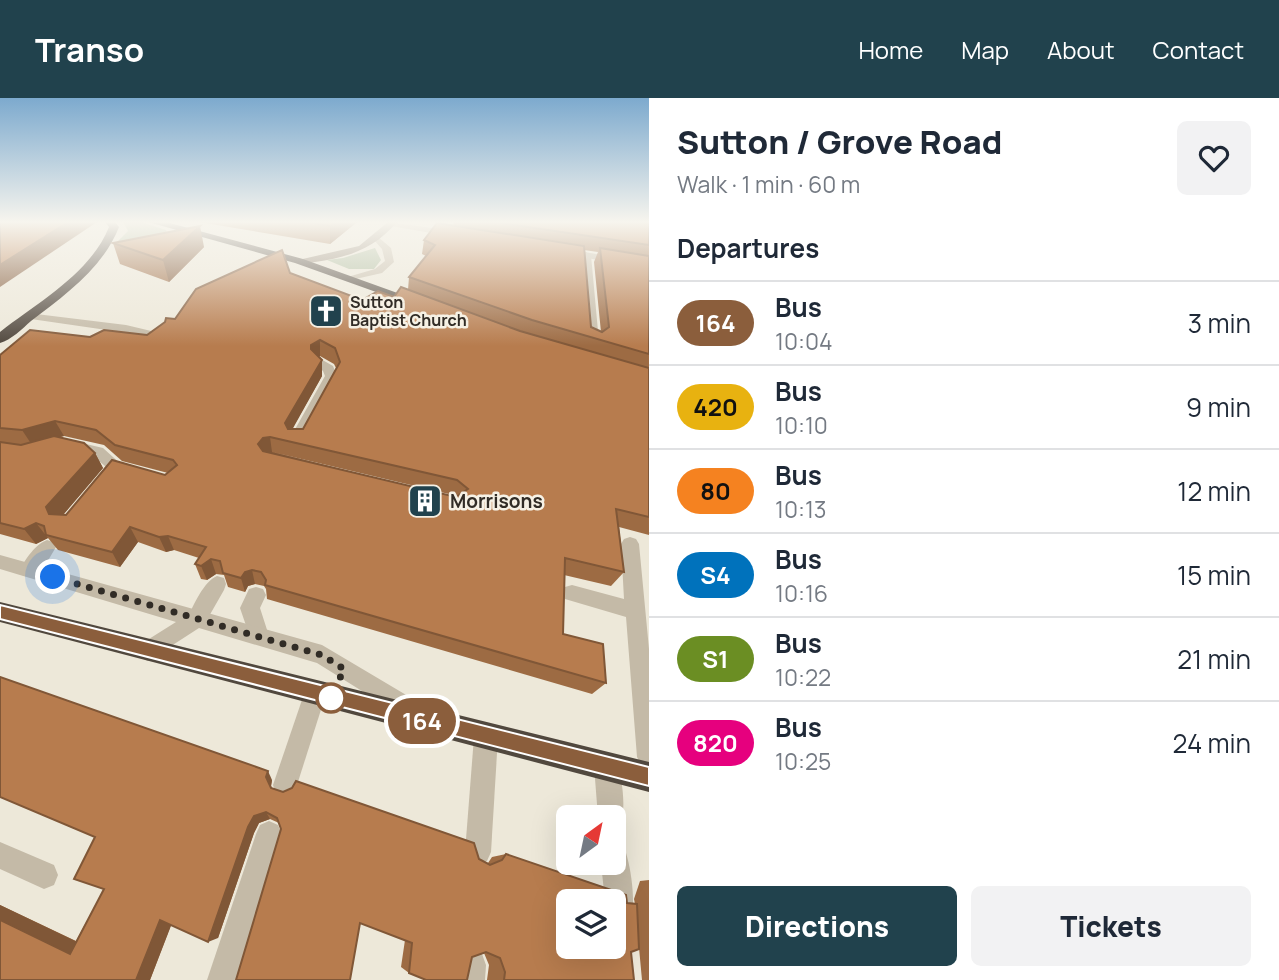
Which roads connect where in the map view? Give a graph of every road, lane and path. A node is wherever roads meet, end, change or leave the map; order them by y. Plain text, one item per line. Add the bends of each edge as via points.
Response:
1 (93, 263) edge
2 (306, 263) edge
3 (388, 263) edge
4 (587, 263) edge
5 (354, 278) junction
6 (439, 311) edge
7 (28, 316) junction
8 (162, 335) edge
9 (0, 339) edge
10 (593, 342) edge
11 (319, 362) edge
12 (296, 440) edge
13 (53, 447) edge
14 (117, 471) edge
15 (630, 544) dead end
16 (47, 547) edge
17 (0, 562) edge
18 (29, 570) junction
19 (217, 584) dead end
20 (572, 593) dead end
21 (256, 595) dead end
22 (635, 611) junction
23 (0, 612) edge
24 (197, 619) junction
25 (259, 636) junction
26 (148, 651) junction
27 (315, 694) junction
28 (430, 723) junction
29 (486, 737) junction
30 (649, 757) edge
31 (606, 766) junction
32 (649, 777) edge
33 (285, 785) dead end
34 (610, 805) edge
35 (270, 834) edge
36 (478, 852) edge
37 (0, 855) edge
38 (44, 875) dead end
39 (222, 980) edge

1 - 7 highway
2 - 5 highway
3 - 5 street via 374,275
4 - 10 street
5 - 6 highway
7 - 8 street
7 - 9 highway
11 - 12 street via 331,376
13 - 14 street via 63,444 98,452
15 - 22 street
16 - 18 street
17 - 18 street
18 - 24 street
19 - 24 street
20 - 22 street
21 - 25 street via 250,608
22 - 30 street
23 - 26 highway
24 - 25 street
24 - 26 street
25 - 28 street via 322,655
26 - 27 highway
27 - 28 highway
27 - 33 street
28 - 29 highway
29 - 31 highway
29 - 36 street
31 - 32 highway
31 - 34 street
35 - 39 street
37 - 38 street

